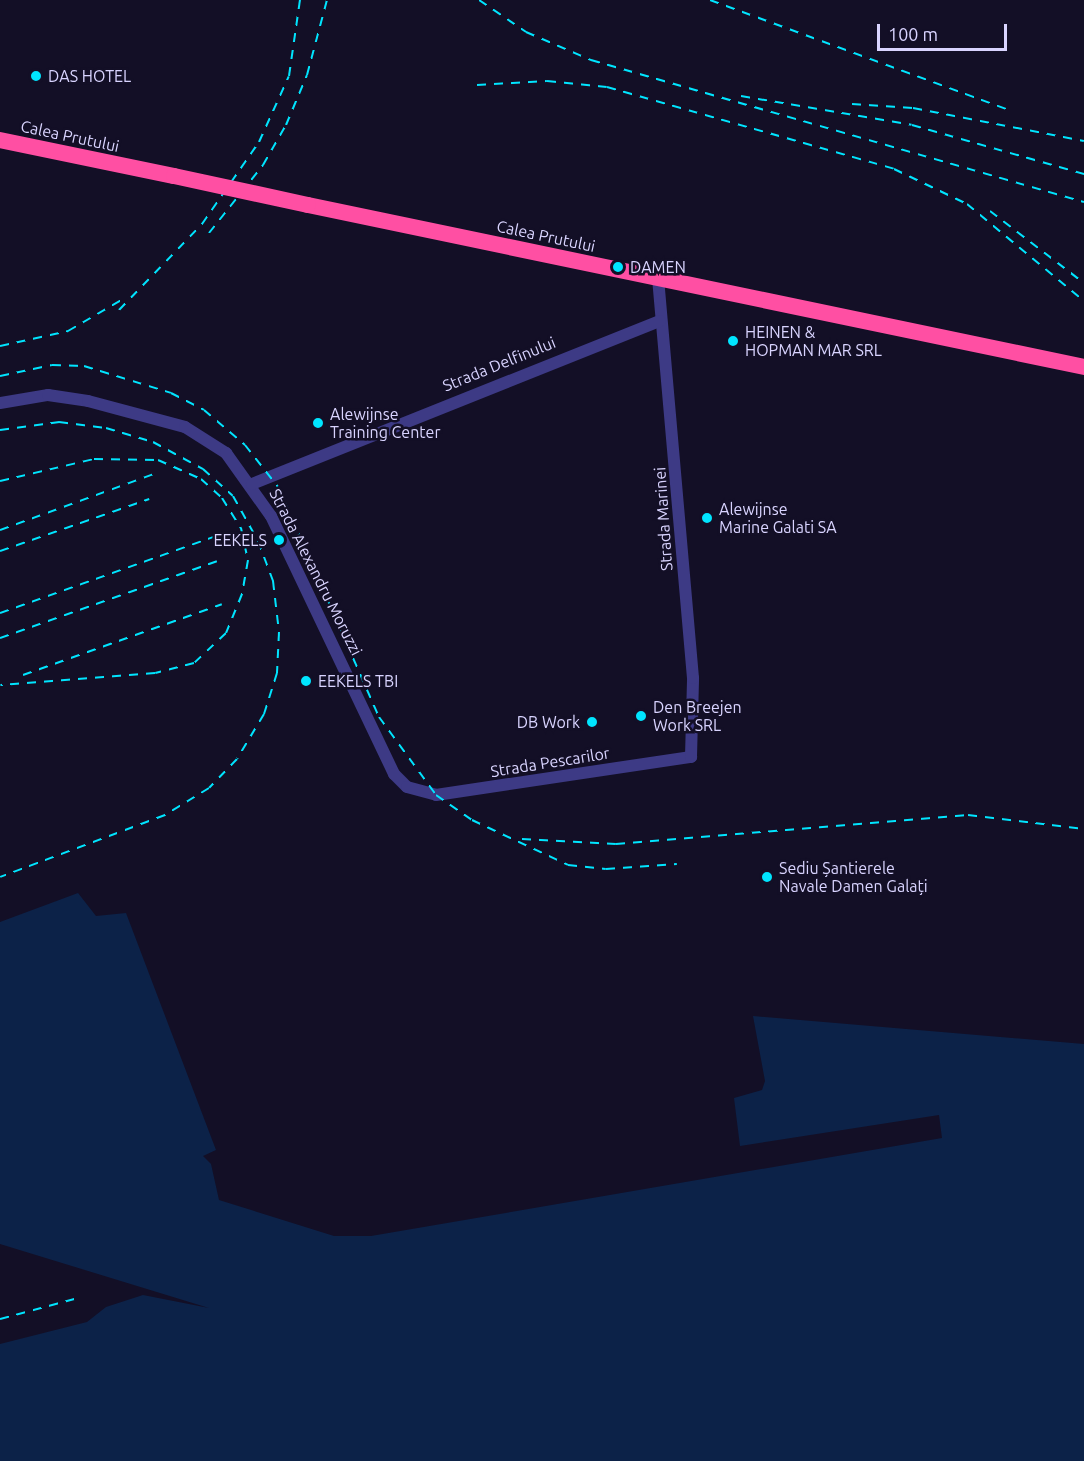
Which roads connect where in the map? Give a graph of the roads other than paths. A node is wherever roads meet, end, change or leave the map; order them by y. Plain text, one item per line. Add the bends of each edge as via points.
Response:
1 (0, 140) edge
2 (658, 278) junction
3 (660, 321) junction
4 (1084, 367) edge
5 (0, 403) edge
6 (252, 484) junction
7 (691, 757) joint
8 (415, 791) joint

1 - 2 highway, Calea Prutului, bridge
2 - 3 street, Strada Marinei
2 - 4 highway, Calea Prutului
3 - 6 street, Strada Delfinului via 621,332
3 - 7 street, Strada Marinei via 693,678
5 - 6 street, Strada Alexandru Moruzzi via 60,396 169,421 215,443
6 - 8 street, Strada Alexandru Moruzzi via 394,774
7 - 8 street, Strada Pescarilor via 471,791 436,795

